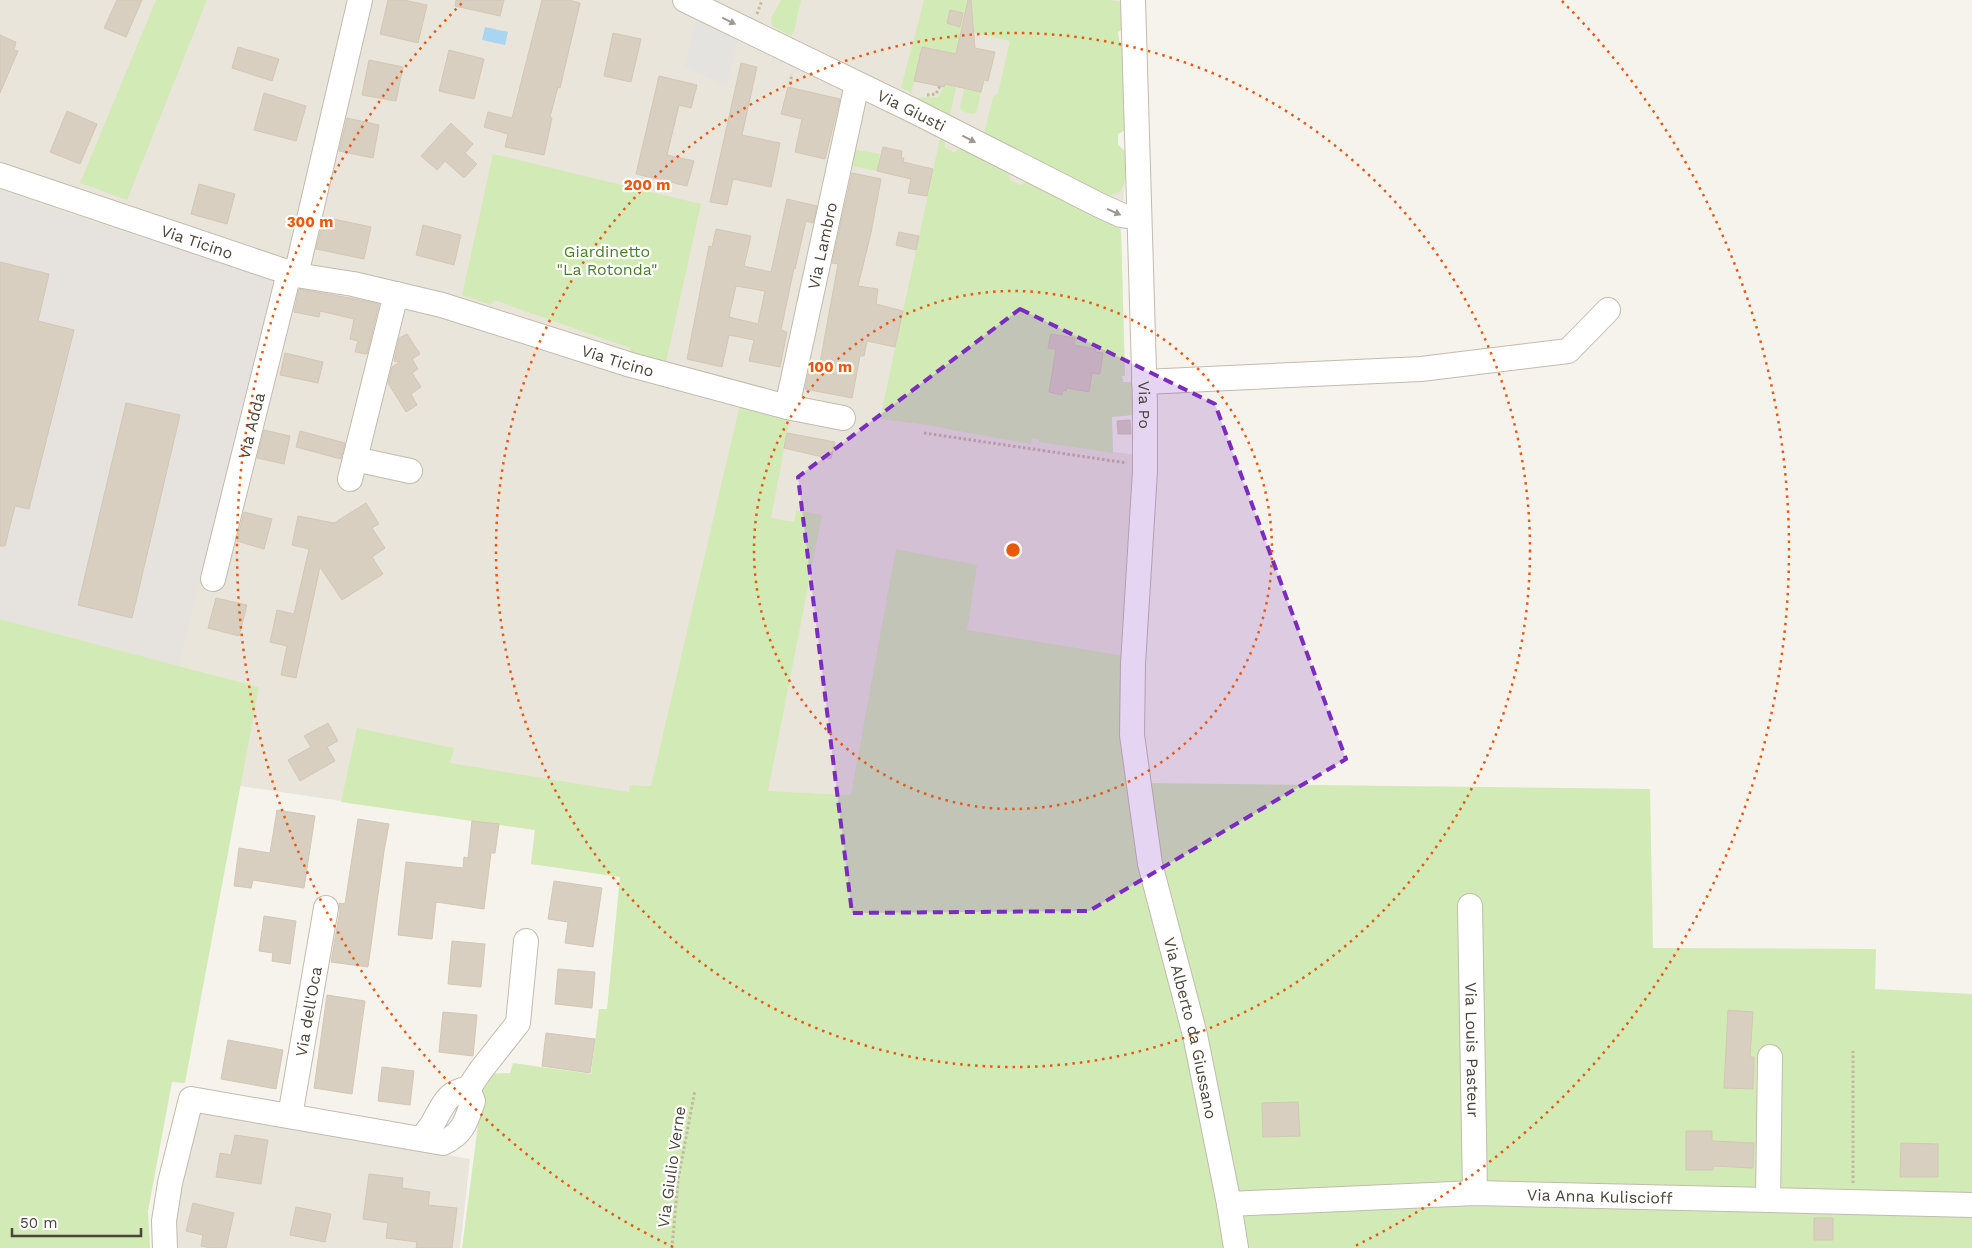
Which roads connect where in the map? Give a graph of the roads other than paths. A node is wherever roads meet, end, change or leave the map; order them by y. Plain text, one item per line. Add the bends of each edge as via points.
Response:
1 (360, 0) edge
2 (685, 0) edge
3 (1133, 0) edge
4 (858, 84) junction
5 (0, 175) edge
6 (1139, 218) junction
7 (292, 274) junction
8 (396, 294) junction
9 (1608, 310) dead end
10 (1144, 382) junction
11 (786, 407) junction
12 (843, 418) dead end
13 (410, 471) dead end
14 (213, 579) dead end
15 (1141, 808) joint
16 (1470, 906) dead end
17 (326, 908) dead end
18 (526, 941) dead end
19 (1770, 1057) dead end
20 (290, 1116) junction
21 (1475, 1193) junction
22 (1768, 1200) junction
23 (1229, 1204) junction
24 (1972, 1205) edge
25 (165, 1248) edge
26 (1236, 1248) edge

1 - 7 street, Via Adda
2 -> 4 street, Via Giusti
3 - 6 street, Via Po
4 -> 6 street, Via Giusti via 1114,212
4 - 11 street, Via Lambro
5 - 7 street, Via Ticino
6 - 10 street, Via Po
7 - 8 street, Via Ticino
7 - 14 street, Via Adda
8 - 11 street, Via Ticino via 442,305 631,365
8 - 13 street via 352,469
9 - 10 street via 1568,352 1421,369
10 - 15 street, Via Po via 1144,466 1132,682 1132,735
11 - 12 street, Via Ticino
15 - 23 street, Via Alberto da Giussano via 1150,864 1195,1035
16 - 21 street, Via Louis Pasteur
17 - 20 street, Via dell'Oca
18 - 20 street via 518,1023 468,1089 473,1101 464,1127 454,1138 443,1143
19 - 22 street
20 - 25 street via 191,1099 170,1184 164,1221
21 - 22 street, Via Anna Kuliscioff
21 - 23 street, Via Anna Kuliscioff
22 - 24 street, Via Anna Kuliscioff
23 - 26 street, Via Alberto da Giussano

